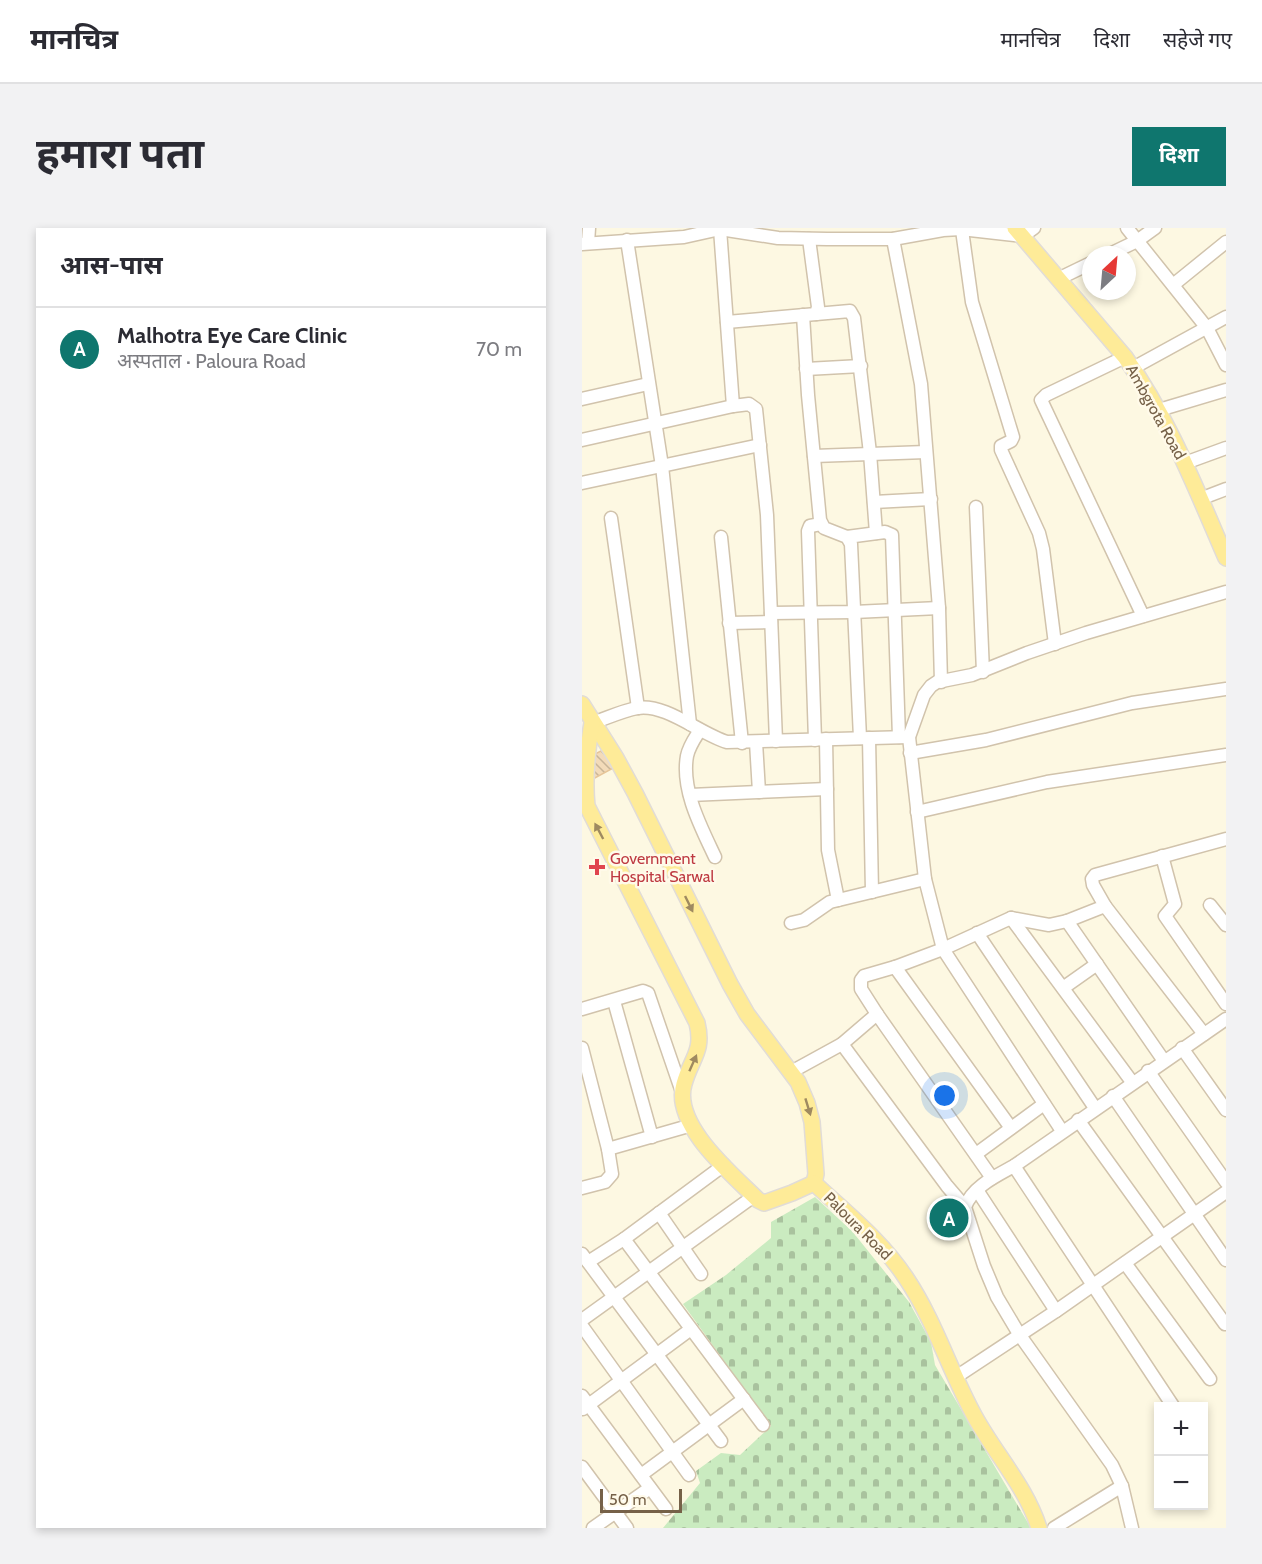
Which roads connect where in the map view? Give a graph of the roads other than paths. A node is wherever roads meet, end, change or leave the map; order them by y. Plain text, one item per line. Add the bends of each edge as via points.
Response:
1 (589, 228) edge
2 (1127, 228) edge
3 (1155, 228) edge
4 (720, 229) edge
5 (962, 230) junction
6 (1024, 231) edge
7 (758, 232) edge
8 (809, 239) junction
9 (893, 239) junction
10 (627, 240) junction
11 (1137, 241) junction
12 (1226, 242) edge
13 (585, 243) edge
14 (1127, 246) edge
15 (1082, 267) edge
16 (1058, 279) junction
17 (1173, 285) junction
18 (809, 314) junction
19 (1226, 317) edge
20 (727, 322) junction
21 (1207, 327) junction
22 (1129, 363) junction
23 (1226, 365) edge
24 (861, 366) junction
25 (806, 369) junction
26 (648, 384) junction
27 (1226, 390) edge
28 (582, 399) edge
29 (733, 406) junction
30 (1159, 410) junction
31 (655, 422) junction
32 (582, 440) edge
33 (760, 445) junction
34 (1226, 448) edge
35 (926, 452) junction
36 (870, 453) junction
37 (813, 456) junction
38 (1185, 463) junction
39 (662, 466) junction
40 (582, 483) edge
41 (1226, 489) edge
42 (931, 499) junction
43 (1200, 499) junction
44 (874, 502) junction
45 (976, 507) dead end
46 (611, 518) dead end
47 (821, 524) junction
48 (876, 533) junction
49 (721, 537) dead end
50 (848, 537) junction
51 (1226, 558) edge
52 (1226, 592) edge
53 (939, 608) junction
54 (895, 610) junction
55 (810, 612) junction
56 (854, 612) junction
57 (1143, 616) junction
58 (771, 617) junction
59 (729, 623) junction
60 (1054, 644) junction
61 (983, 672) junction
62 (941, 682) junction
63 (1226, 689) edge
64 (582, 704) edge
65 (638, 708) junction
66 (592, 723) junction
67 (695, 727) junction
68 (904, 737) junction
69 (864, 738) junction
70 (820, 740) junction
71 (776, 741) junction
72 (756, 742) junction
73 (742, 743) junction
74 (910, 753) junction
75 (1226, 755) edge
76 (583, 781) edge
77 (827, 789) junction
78 (759, 792) junction
79 (690, 795) junction
80 (917, 812) junction
81 (1226, 839) edge
82 (1162, 856) junction
83 (715, 857) dead end
84 (925, 879) junction
85 (872, 892) junction
86 (838, 900) junction
87 (1210, 905) dead end
88 (1105, 906) junction
89 (1011, 918) junction
90 (1067, 921) junction
91 (791, 923) dead end
92 (1226, 926) edge
93 (977, 933) junction
94 (943, 948) junction
95 (1097, 964) junction
96 (895, 967) junction
97 (1063, 988) junction
98 (614, 1001) junction
99 (1226, 1004) edge
100 (582, 1009) edge
101 (877, 1014) junction
102 (1224, 1025) edge
103 (1204, 1034) junction
104 (842, 1044) junction
105 (582, 1048) edge
106 (1182, 1048) junction
107 (1164, 1061) junction
108 (1148, 1071) junction
109 (790, 1072) junction
110 (1132, 1082) junction
111 (682, 1092) junction
112 (1113, 1096) junction
113 (1044, 1104) junction
114 (1095, 1108) junction
115 (1226, 1110) edge
116 (1078, 1120) junction
117 (692, 1125) junction
118 (1011, 1128) junction
119 (1062, 1131) junction
120 (652, 1137) junction
121 (608, 1149) junction
122 (976, 1154) junction
123 (724, 1165) junction
124 (1014, 1166) junction
125 (992, 1178) junction
126 (814, 1182) junction
127 (1226, 1182) edge
128 (582, 1188) edge
129 (978, 1190) junction
130 (1226, 1192) edge
131 (754, 1196) junction
132 (965, 1207) junction
133 (659, 1213) junction
134 (1193, 1215) junction
135 (1162, 1238) junction
136 (624, 1239) junction
137 (683, 1247) junction
138 (585, 1258) edge
139 (1226, 1260) edge
140 (1125, 1263) junction
141 (648, 1272) junction
142 (701, 1274) dead end
143 (1092, 1285) junction
144 (614, 1297) junction
145 (1056, 1311) junction
146 (582, 1320) edge
147 (1225, 1324) edge
148 (582, 1326) edge
149 (691, 1329) junction
150 (1019, 1335) junction
151 (656, 1355) junction
152 (956, 1377) junction
153 (1210, 1379) dead end
154 (622, 1380) junction
155 (744, 1399) junction
156 (1170, 1402) edge
157 (584, 1404) edge
158 (763, 1425) dead end
159 (709, 1426) junction
160 (721, 1441) dead end
161 (673, 1452) junction
162 (582, 1467) edge
163 (689, 1474) dead end
164 (641, 1475) junction
165 (1122, 1486) junction
166 (650, 1488) junction
167 (666, 1509) dead end
168 (615, 1512) junction
169 (593, 1528) edge
170 (627, 1528) edge
171 (1040, 1528) edge
172 (1054, 1528) edge
173 (1132, 1528) edge

1 - 13 street
2 - 11 street
3 - 11 street
4 - 7 street
4 - 10 street via 684,237
4 - 20 street
5 - 6 street
5 - 9 street
5 - 60 street via 974,311 1013,437 1001,450 1043,549
6 - 16 main road, Ambgrota Road
7 - 8 street via 778,238
8 - 9 street
8 - 18 street via 818,307
9 - 35 street via 919,371
10 - 13 street
10 - 26 street
11 - 14 street
11 - 17 street
12 - 17 street
15 - 16 street
16 - 22 main road, Ambgrota Road
17 - 21 street
18 - 20 street
18 - 24 street via 846,310 853,313
18 - 25 street
19 - 21 street
20 - 29 street
21 - 22 street
21 - 23 street
22 - 30 main road, Ambgrota Road
22 - 57 street via 1041,400
24 - 25 street
24 - 36 street
25 - 37 street
26 - 28 street
26 - 31 street
27 - 30 street
29 - 31 street
29 - 33 street via 749,404 756,409
30 - 38 main road, Ambgrota Road
31 - 32 street
31 - 39 street
33 - 39 street
33 - 58 street
34 - 38 street
35 - 36 street
35 - 42 street
36 - 37 street
36 - 44 street
37 - 47 street
38 - 43 main road, Ambgrota Road
39 - 40 street
39 - 67 street
41 - 43 street
42 - 44 street
42 - 53 street
43 - 51 main road, Ambgrota Road
44 - 48 street
45 - 61 street
46 - 65 street
47 - 50 street
47 - 55 street via 808,528
48 - 50 street
48 - 54 street via 892,535
49 - 59 street
50 - 56 street
52 - 57 street
53 - 54 street
53 - 62 street
54 - 56 street
54 - 68 street
55 - 56 street
55 - 58 street
55 - 70 street
56 - 69 street
57 - 60 street
58 - 59 street
58 - 71 street
59 - 73 street
60 - 61 street
61 - 62 street
62 - 68 street via 924,695
63 - 74 street via 1132,703 986,740
64 - 66 main road
65 - 66 street
65 - 67 street via 669,714
66 - 76 main road
66 -> 109 main road via 635,793 747,1014
67 - 73 street via 712,738
67 - 79 street via 687,758
68 - 69 street
68 - 74 street
69 - 70 street
69 - 85 street
70 - 71 street
70 - 77 street
71 - 72 street
72 - 73 street
72 - 78 street
74 - 80 street
75 - 80 street via 1047,782
111 -> 76 main road via 699,1049 697,1023 592,818
77 - 78 street
77 - 86 street via 828,850
78 - 79 street
79 - 83 street
80 - 84 street
81 - 82 street
82 - 88 street via 1095,875 1093,885
82 - 99 street via 1175,904 1165,916
84 - 85 street
84 - 94 street
85 - 86 street
86 - 91 street via 823,905 804,920
87 - 92 street
88 - 90 street
88 - 103 street
89 - 90 street via 1049,925
89 - 93 street
89 - 97 street
90 - 95 street
93 - 94 street
93 - 114 street
94 - 96 street
94 - 113 street
95 - 97 street
95 - 107 street
96 - 101 street via 861,980 861,989
96 - 118 street
97 - 110 street
98 - 100 street
98 - 111 street via 643,991 648,993
98 - 120 street
101 - 104 street
101 - 122 street
102 - 103 street
103 - 106 street
104 - 109 street
104 - 132 street
105 - 121 street
106 - 107 street
106 - 115 street
107 - 108 street
108 - 110 street
108 - 127 street
109 -> 126 main road via 798,1082 812,1122
110 - 112 street
111 - 117 main road
112 - 114 street
112 - 134 street
113 - 118 street
113 - 119 street
114 - 116 street
116 - 119 street
116 - 135 street
117 - 120 street
117 - 123 main road
118 - 122 street
119 - 124 street
120 - 121 street
121 - 128 street via 612,1174 605,1182
122 - 125 street
123 - 131 main road
123 - 133 street
124 - 125 street
124 - 143 street
125 - 129 street
126 - 131 main road, Paloura Road via 764,1203
126 - 152 main road, Paloura Road via 878,1244 905,1277
129 - 132 street
129 - 145 street
130 - 134 street
131 - 137 street
132 - 150 street via 990,1283
133 - 136 street
133 - 137 street
134 - 135 street
134 - 139 street
135 - 140 street
135 - 147 street
136 - 138 street
136 - 141 street
137 - 141 street
137 - 142 street
138 - 144 street
140 - 143 street
140 - 153 street
141 - 144 street
141 - 149 street
143 - 145 street
143 - 156 street
144 - 146 street
144 - 151 street
145 - 150 street
148 - 154 street
149 - 151 street
149 - 155 street
150 - 152 street
150 - 165 street via 1112,1465
151 - 154 street
151 - 159 street
152 - 171 main road, Paloura Road
154 - 157 street
154 - 161 street
155 - 158 street
155 - 159 street
157 - 164 street
159 - 160 street
159 - 161 street
161 - 163 street
161 - 164 street
162 - 168 street
164 - 166 street
165 - 172 street
165 - 173 street
166 - 167 street
166 - 168 street
168 - 169 street
168 - 170 street

